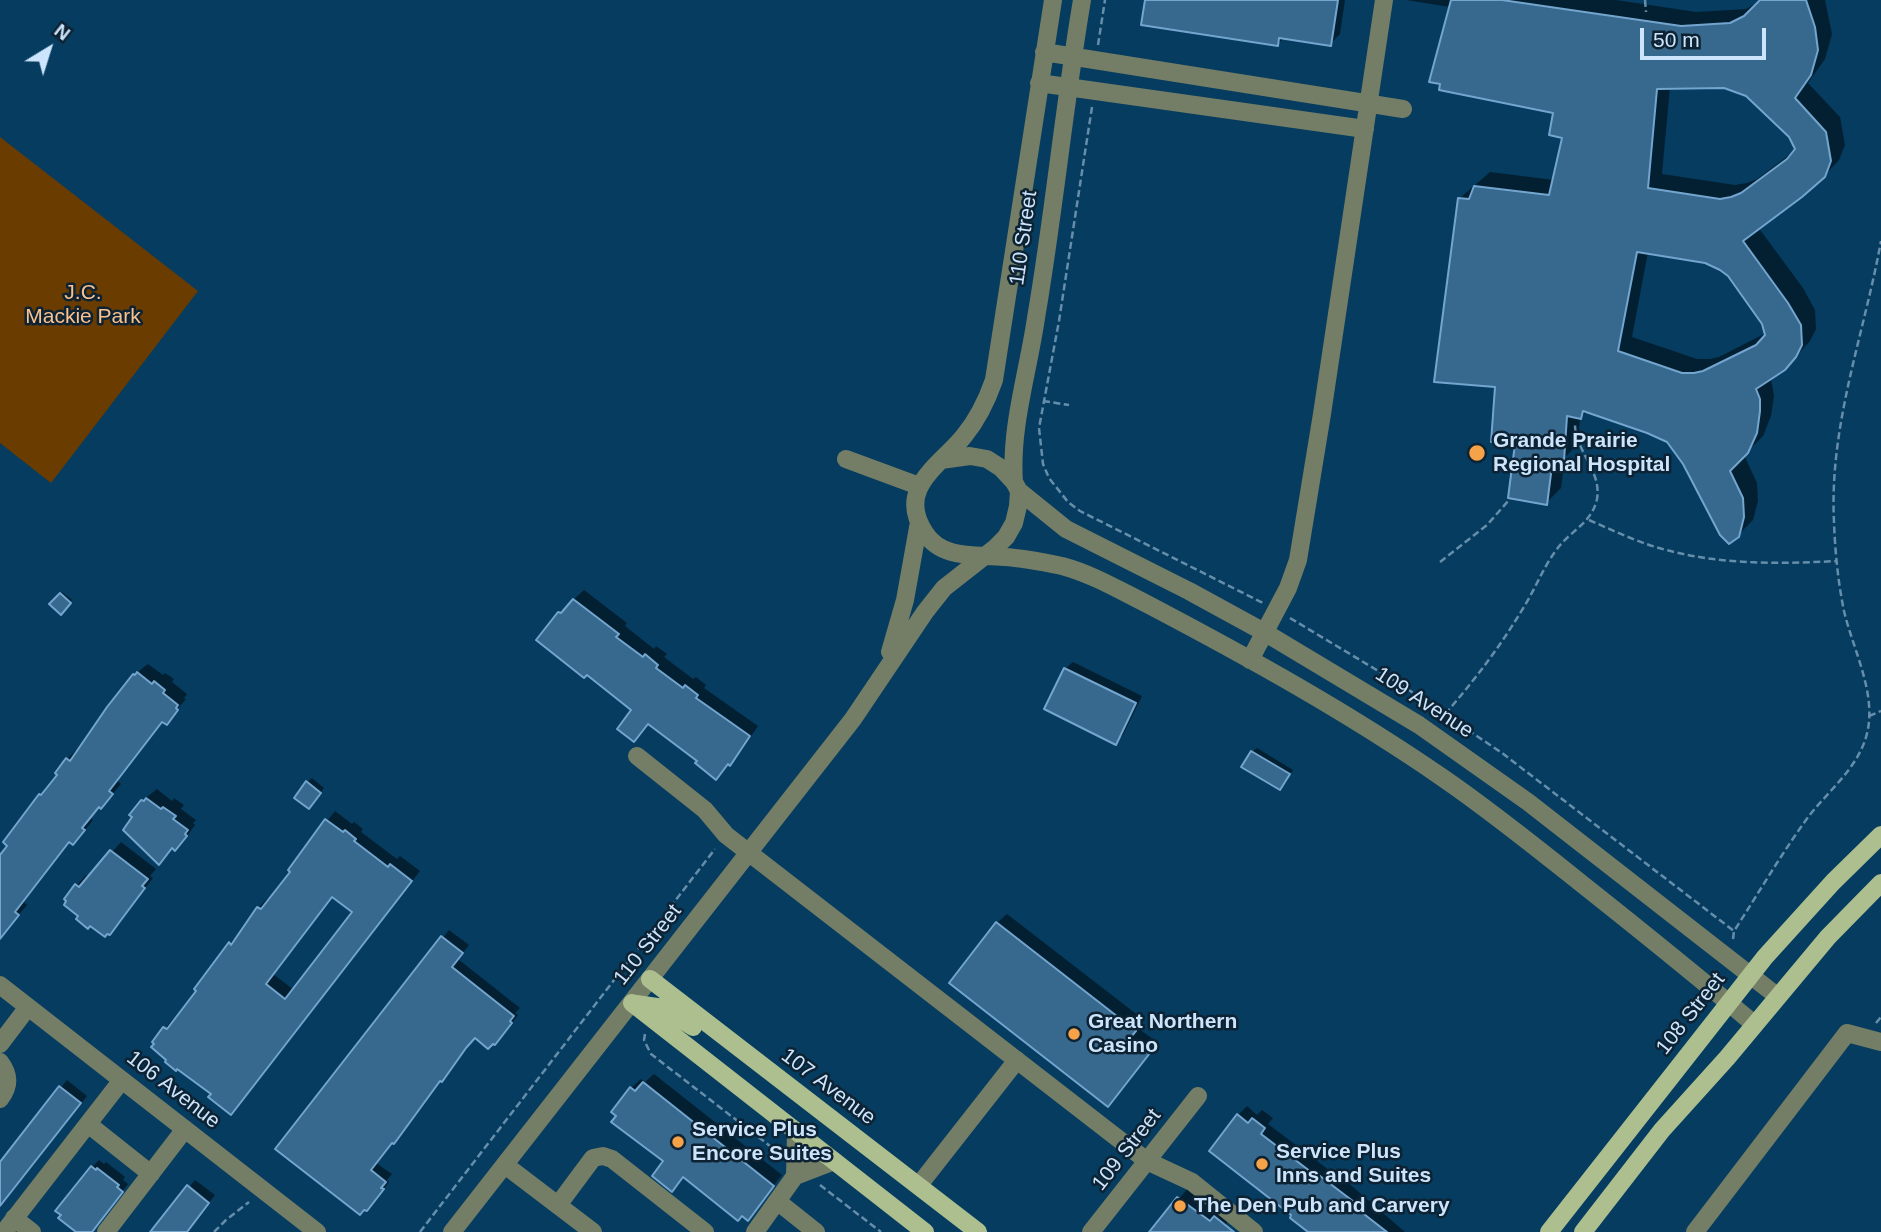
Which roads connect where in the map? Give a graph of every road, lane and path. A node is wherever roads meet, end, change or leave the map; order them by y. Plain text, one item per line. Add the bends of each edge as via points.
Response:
1 (1053, 0) edge
2 (1082, 0) edge
3 (1105, 0) edge
4 (1384, 0) edge
5 (1645, 0) edge
6 (1646, 12) dead end
7 (1044, 52) junction
8 (1072, 57) junction
9 (1096, 61) junction
10 (1039, 83) junction
11 (1068, 87) junction
12 (1093, 90) junction
13 (1368, 104) junction
14 (1403, 109) dead end
15 (1364, 129) junction
16 (1881, 241) edge
17 (1043, 401) junction
18 (1069, 405) dead end
19 (1576, 423) dead end
20 (846, 459) dead end
21 (941, 460) junction
22 (919, 486) junction
23 (1016, 487) junction
24 (1509, 499) dead end
25 (1589, 520) junction
26 (919, 522) junction
27 (986, 555) junction
28 (1837, 561) junction
29 (1440, 562) dead end
30 (1276, 610) junction
31 (1264, 632) junction
32 (1250, 660) junction
33 (878, 684) junction
34 (1881, 711) edge
35 (1445, 714) junction
36 (1868, 716) junction
37 (637, 756) dead end
38 (726, 835) junction
39 (1881, 835) edge
40 (748, 853) junction
41 (1881, 883) edge
42 (1734, 931) junction
43 (1733, 939) dead end
44 (1750, 974) junction
45 (650, 979) junction
46 (0, 985) edge
47 (1777, 996) junction
48 (632, 1003) junction
49 (1728, 1003) junction
50 (28, 1007) junction
51 (654, 1020) junction
52 (1754, 1024) junction
53 (1881, 1042) edge
54 (0, 1044) edge
55 (1017, 1060) junction
56 (0, 1062) edge
57 (122, 1080) junction
58 (1198, 1096) dead end
59 (0, 1099) edge
60 (88, 1124) junction
61 (185, 1129) junction
62 (796, 1131) junction
63 (869, 1147) junction
64 (834, 1161) junction
65 (1147, 1161) junction
66 (505, 1165) junction
67 (798, 1171) junction
68 (151, 1174) junction
69 (919, 1185) junction
70 (252, 1200) dead end
71 (777, 1201) junction
72 (558, 1205) junction
73 (9, 1225) edge
74 (32, 1232) edge
75 (106, 1232) edge
76 (214, 1232) edge
77 (317, 1232) edge
78 (419, 1232) edge
79 (452, 1232) edge
80 (593, 1232) edge
81 (705, 1232) edge
82 (755, 1232) edge
83 (817, 1232) edge
84 (881, 1232) edge
85 (925, 1232) edge
86 (978, 1232) edge
87 (1091, 1232) edge
88 (1254, 1232) edge
89 (1549, 1232) edge
90 (1583, 1232) edge
91 (1695, 1232) edge

1 - 7 street, 110 Street
2 - 8 street, 110 Street
3 - 9 path
4 - 13 street
5 - 6 path
7 - 8 street
7 - 10 street, 110 Street
8 - 9 street
8 - 11 street, 110 Street
9 - 13 street
10 - 11 street
10 - 21 street, 110 Street via 994,380 973,425
11 - 12 street
11 - 23 street, 110 Street via 1037,318 1017,425
12 - 15 street
12 - 17 path
13 - 14 street
13 - 15 street
15 - 30 street via 1298,560
16 - 28 path via 1837,439 1833,491
17 - 18 path
17 - 30 path via 1039,428 1043,464 1068,502 1093,519
19 - 25 path via 1577,437 1598,486
20 - 22 street
21 - 22 street
21 - 23 street via 987,459
22 - 26 street
23 - 27 street via 1014,523
23 - 31 street, 109 Avenue via 1082,539
24 - 29 path via 1487,526
25 - 28 path via 1660,548 1692,555 1755,563
25 - 35 path via 1558,547 1508,634
26 - 27 street via 925,534 948,551
26 - 33 street, 110 Street via 903,611
27 - 32 street via 1044,562 1083,573
27 - 33 street, 110 Street via 944,587
28 - 36 path via 1844,609 1865,683
30 - 31 street
30 - 35 path
31 - 32 street
31 - 44 street, 109 Avenue via 1374,696 1473,762
32 - 49 street via 1444,779
33 - 40 street, 110 Street
34 - 36 path
35 - 42 path via 1528,771
36 - 42 path via 1859,754 1802,825
37 - 38 street via 705,810
38 - 40 street
38 - 78 path
39 - 44 main road, 108 Street
40 - 45 street, 110 Street
40 - 55 street
41 - 47 main road
42 - 43 path
44 - 47 street, 109 Avenue
44 - 49 main road, 108 Street
45 - 48 street, 110 Street
45 - 63 main road, 107 Avenue
46 - 50 street, 106 Avenue
47 - 52 main road
48 - 51 main road
48 - 63 main road via 675,1013 825,1125
48 - 66 street, 110 Street
49 - 52 street
49 - 89 main road, 108 Street
50 - 54 street
50 - 57 street, 106 Avenue
51 - 62 main road
51 - 67 path via 645,1032 651,1054
52 - 90 main road via 1662,1130
53 - 91 street via 1847,1033
55 - 65 street
55 - 69 street
56 - 59 street via 9,1081
57 - 60 street
57 - 61 street, 106 Avenue
58 - 65 street, 109 Street
60 - 68 street
60 - 73 street
61 - 68 street
61 - 77 street, 106 Avenue
62 - 64 main road
62 - 67 street
63 - 69 main road, 107 Avenue
64 - 67 street
64 - 85 main road
65 - 87 street, 109 Street
65 - 88 street via 1192,1182
66 - 72 street
66 - 79 street, 110 Street
67 - 71 street
67 - 84 path
68 - 75 street
69 - 86 main road, 107 Avenue
70 - 76 path
71 - 82 street
71 - 83 street
72 - 80 street
72 - 81 street via 593,1158 603,1156
73 - 74 street

